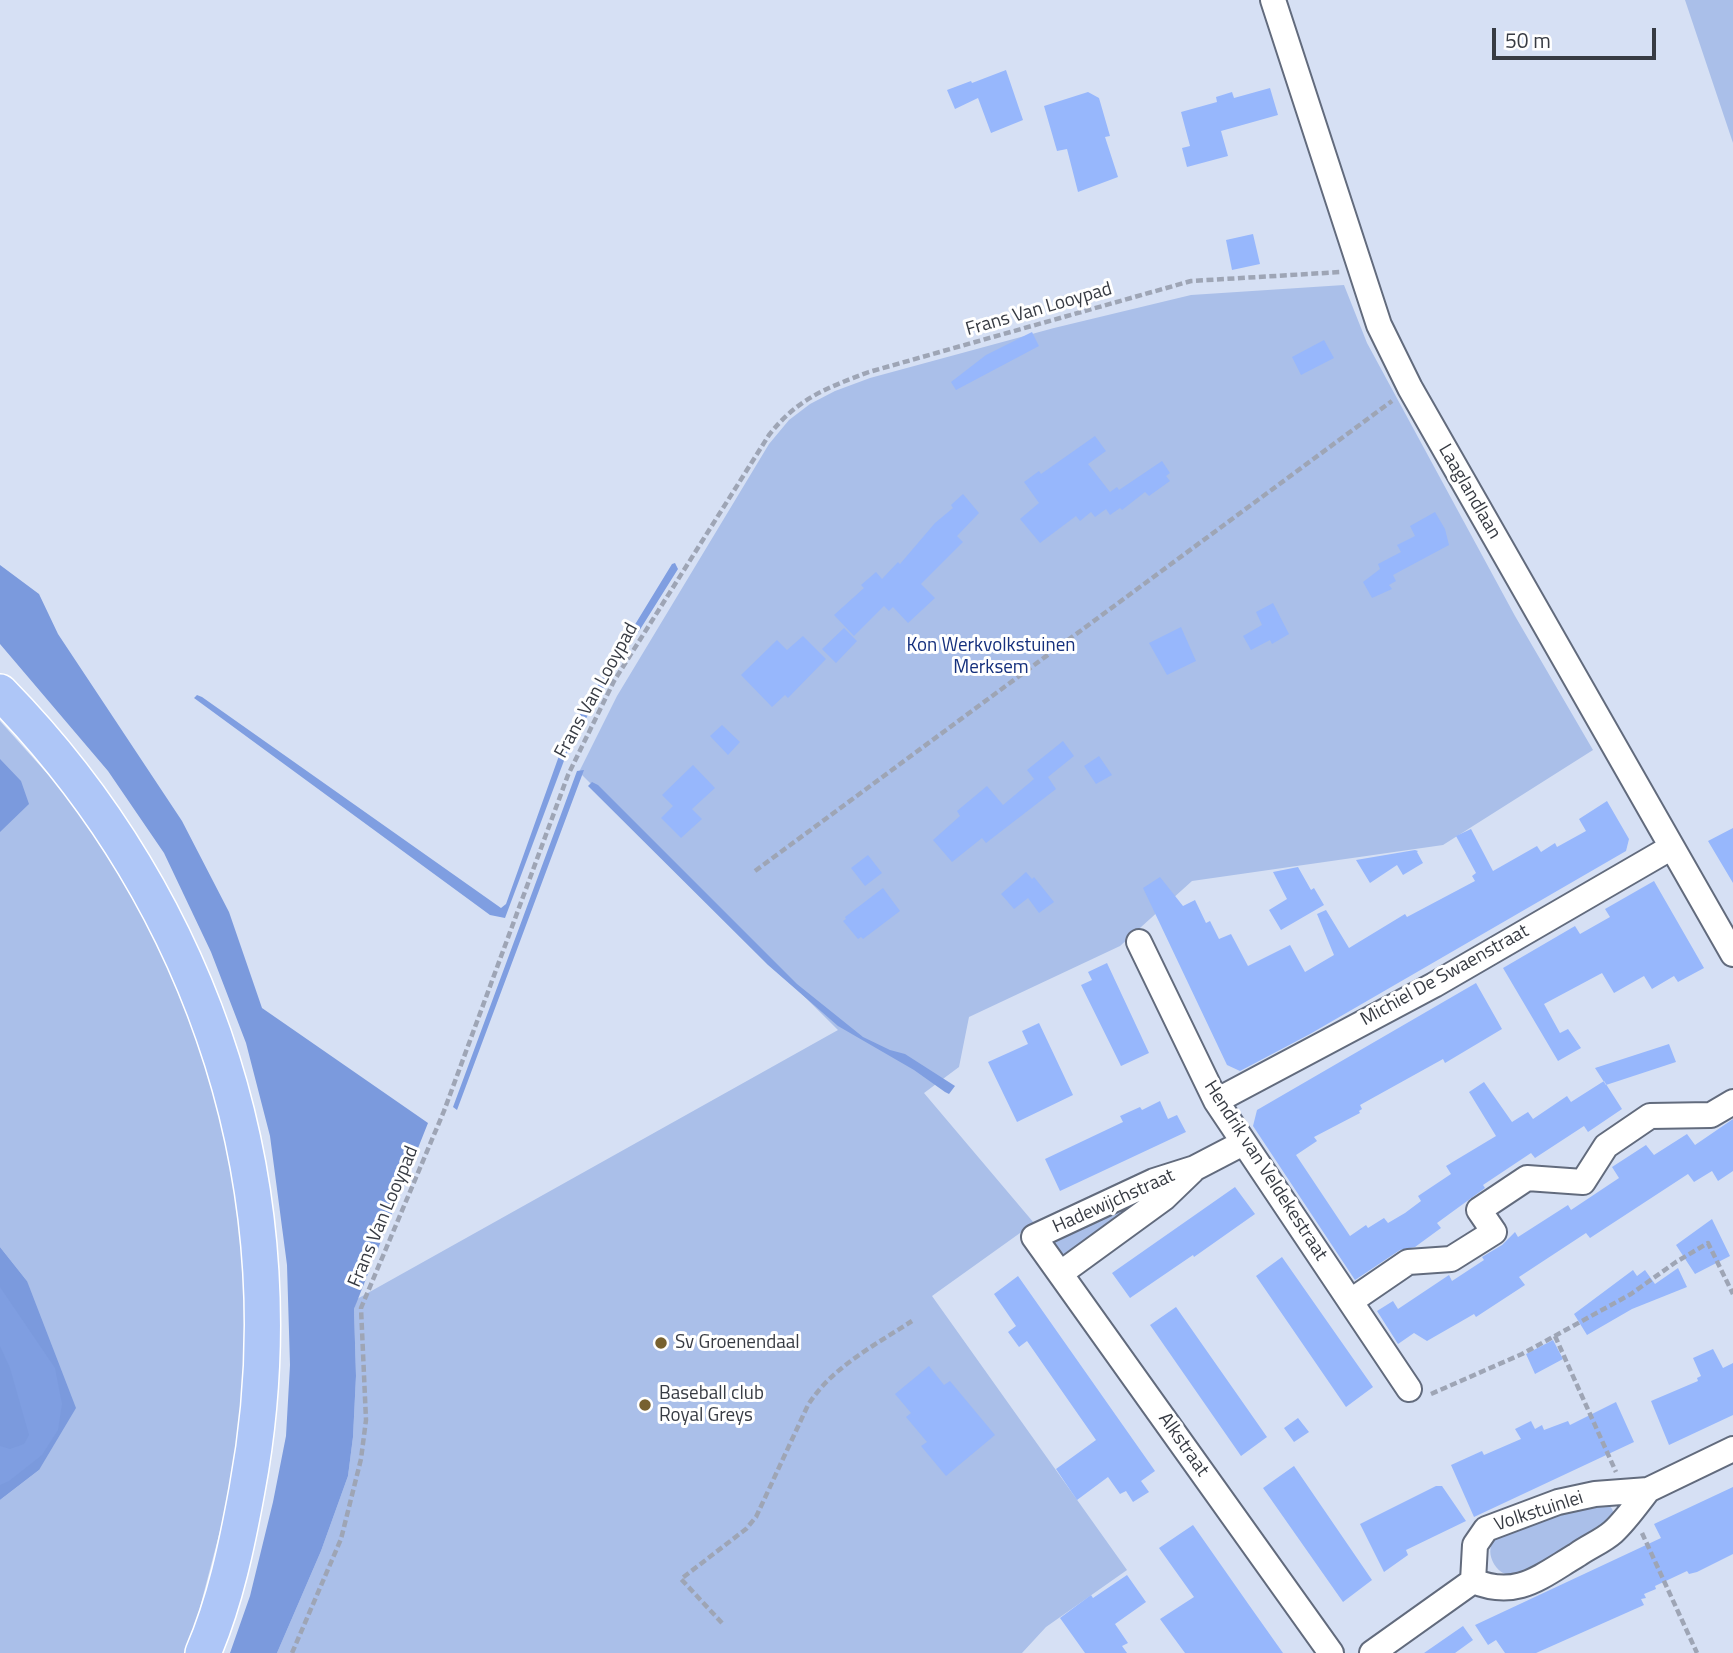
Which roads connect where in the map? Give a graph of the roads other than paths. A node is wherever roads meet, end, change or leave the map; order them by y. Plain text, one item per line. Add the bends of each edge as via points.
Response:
1 (1273, 0) edge
2 (0, 692) edge
3 (1672, 847) junction
4 (1139, 942) dead end
5 (1733, 954) edge
6 (1216, 1101) junction
7 (1733, 1102) edge
8 (1243, 1143) junction
9 (1195, 1168) junction
10 (1034, 1237) joint
11 (1061, 1273) junction
12 (1351, 1301) junction
13 (1409, 1389) road end
14 (1733, 1449) edge
15 (1635, 1498) junction
16 (1474, 1581) junction
17 (203, 1653) edge
18 (1331, 1653) edge
19 (1372, 1653) edge

1 - 3 street, Laaglandlaan via 1379,325 1410,388
2 - 17 highway via 85,789 154,899 213,1031 245,1151 262,1285 259,1406 233,1562
3 - 5 street, Laaglandlaan
3 - 6 street, Michiel De Swaenstraat via 1434,985
4 - 6 street, Hendrik van Veldekestraat
6 - 8 street, Hendrik van Veldekestraat
7 - 12 street via 1711,1115 1650,1116 1606,1146 1583,1182 1527,1178 1479,1210 1494,1232 1451,1259 1408,1262
8 - 9 street, Hadewijchstraat
8 - 12 street, Hendrik van Veldekestraat
9 - 10 street, Hadewijchstraat via 1154,1181
9 - 11 street, Hadewijchstraat via 1164,1198
10 - 11 street, Alkstraat
11 - 18 street, Alkstraat
12 - 13 street, Hendrik van Veldekestraat
14 - 15 street, Volkstuinlei
15 - 16 street, Volkstuinlei via 1613,1532 1536,1580 1505,1588
15 - 16 street, Volkstuinlei via 1595,1494 1558,1502 1486,1529 1475,1545
16 - 19 street

